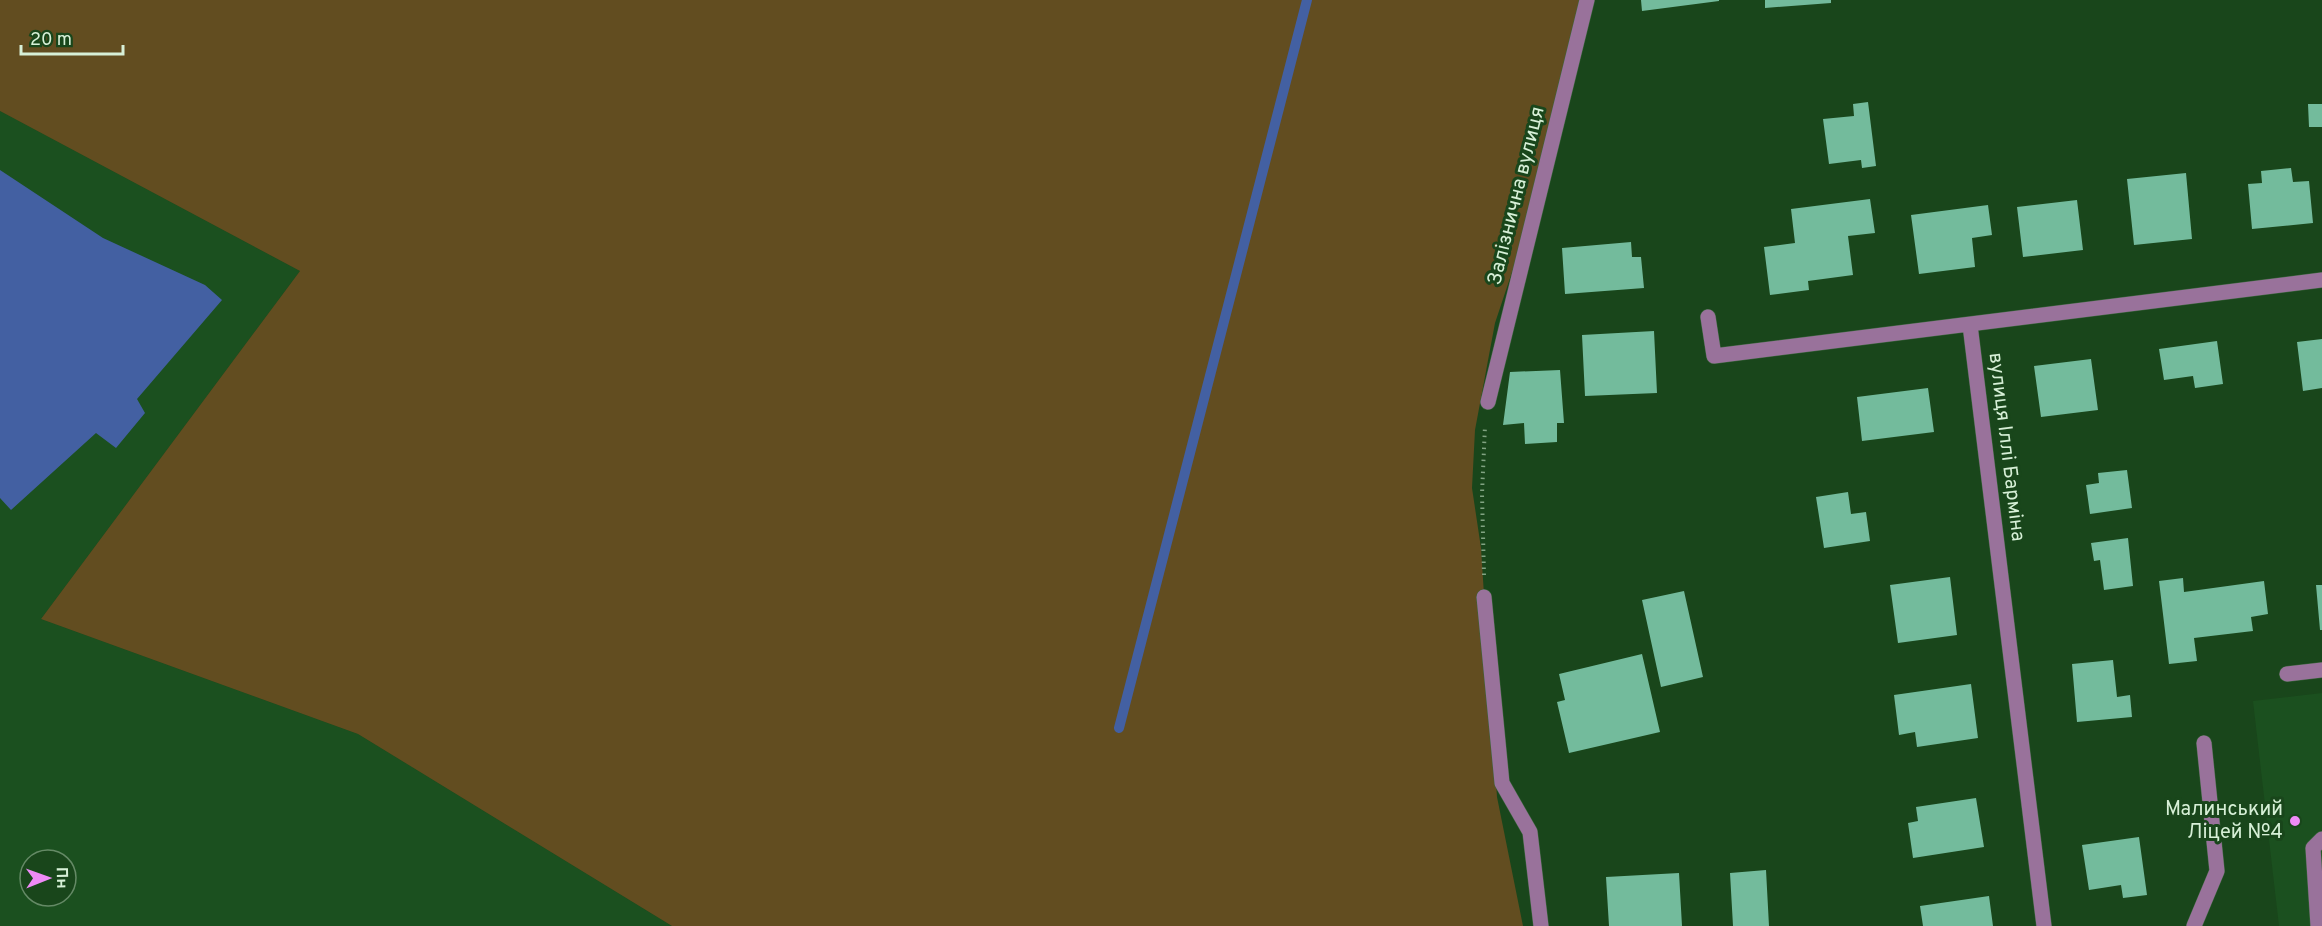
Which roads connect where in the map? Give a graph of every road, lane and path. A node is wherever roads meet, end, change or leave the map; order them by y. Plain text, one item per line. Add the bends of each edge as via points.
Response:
1 (1587, 0) edge
2 (2322, 280) edge
3 (1708, 317) dead end
4 (1970, 325) junction
5 (1488, 402) joint
6 (1484, 597) joint
7 (2322, 670) edge
8 (2286, 674) dead end
9 (2204, 743) dead end
10 (2322, 839) edge
11 (1541, 926) edge
12 (2044, 926) edge
13 (2194, 926) edge
14 (2318, 926) edge

1 - 5 street, Залізнична вулиця
2 - 4 street
3 - 4 street via 1714,356
4 - 12 street, вулиця Іллі Барміна
5 - 6 path via 1482,494
6 - 11 street via 1502,783 1530,832
7 - 8 street
9 - 13 street via 2217,870
10 - 14 street via 2313,848

